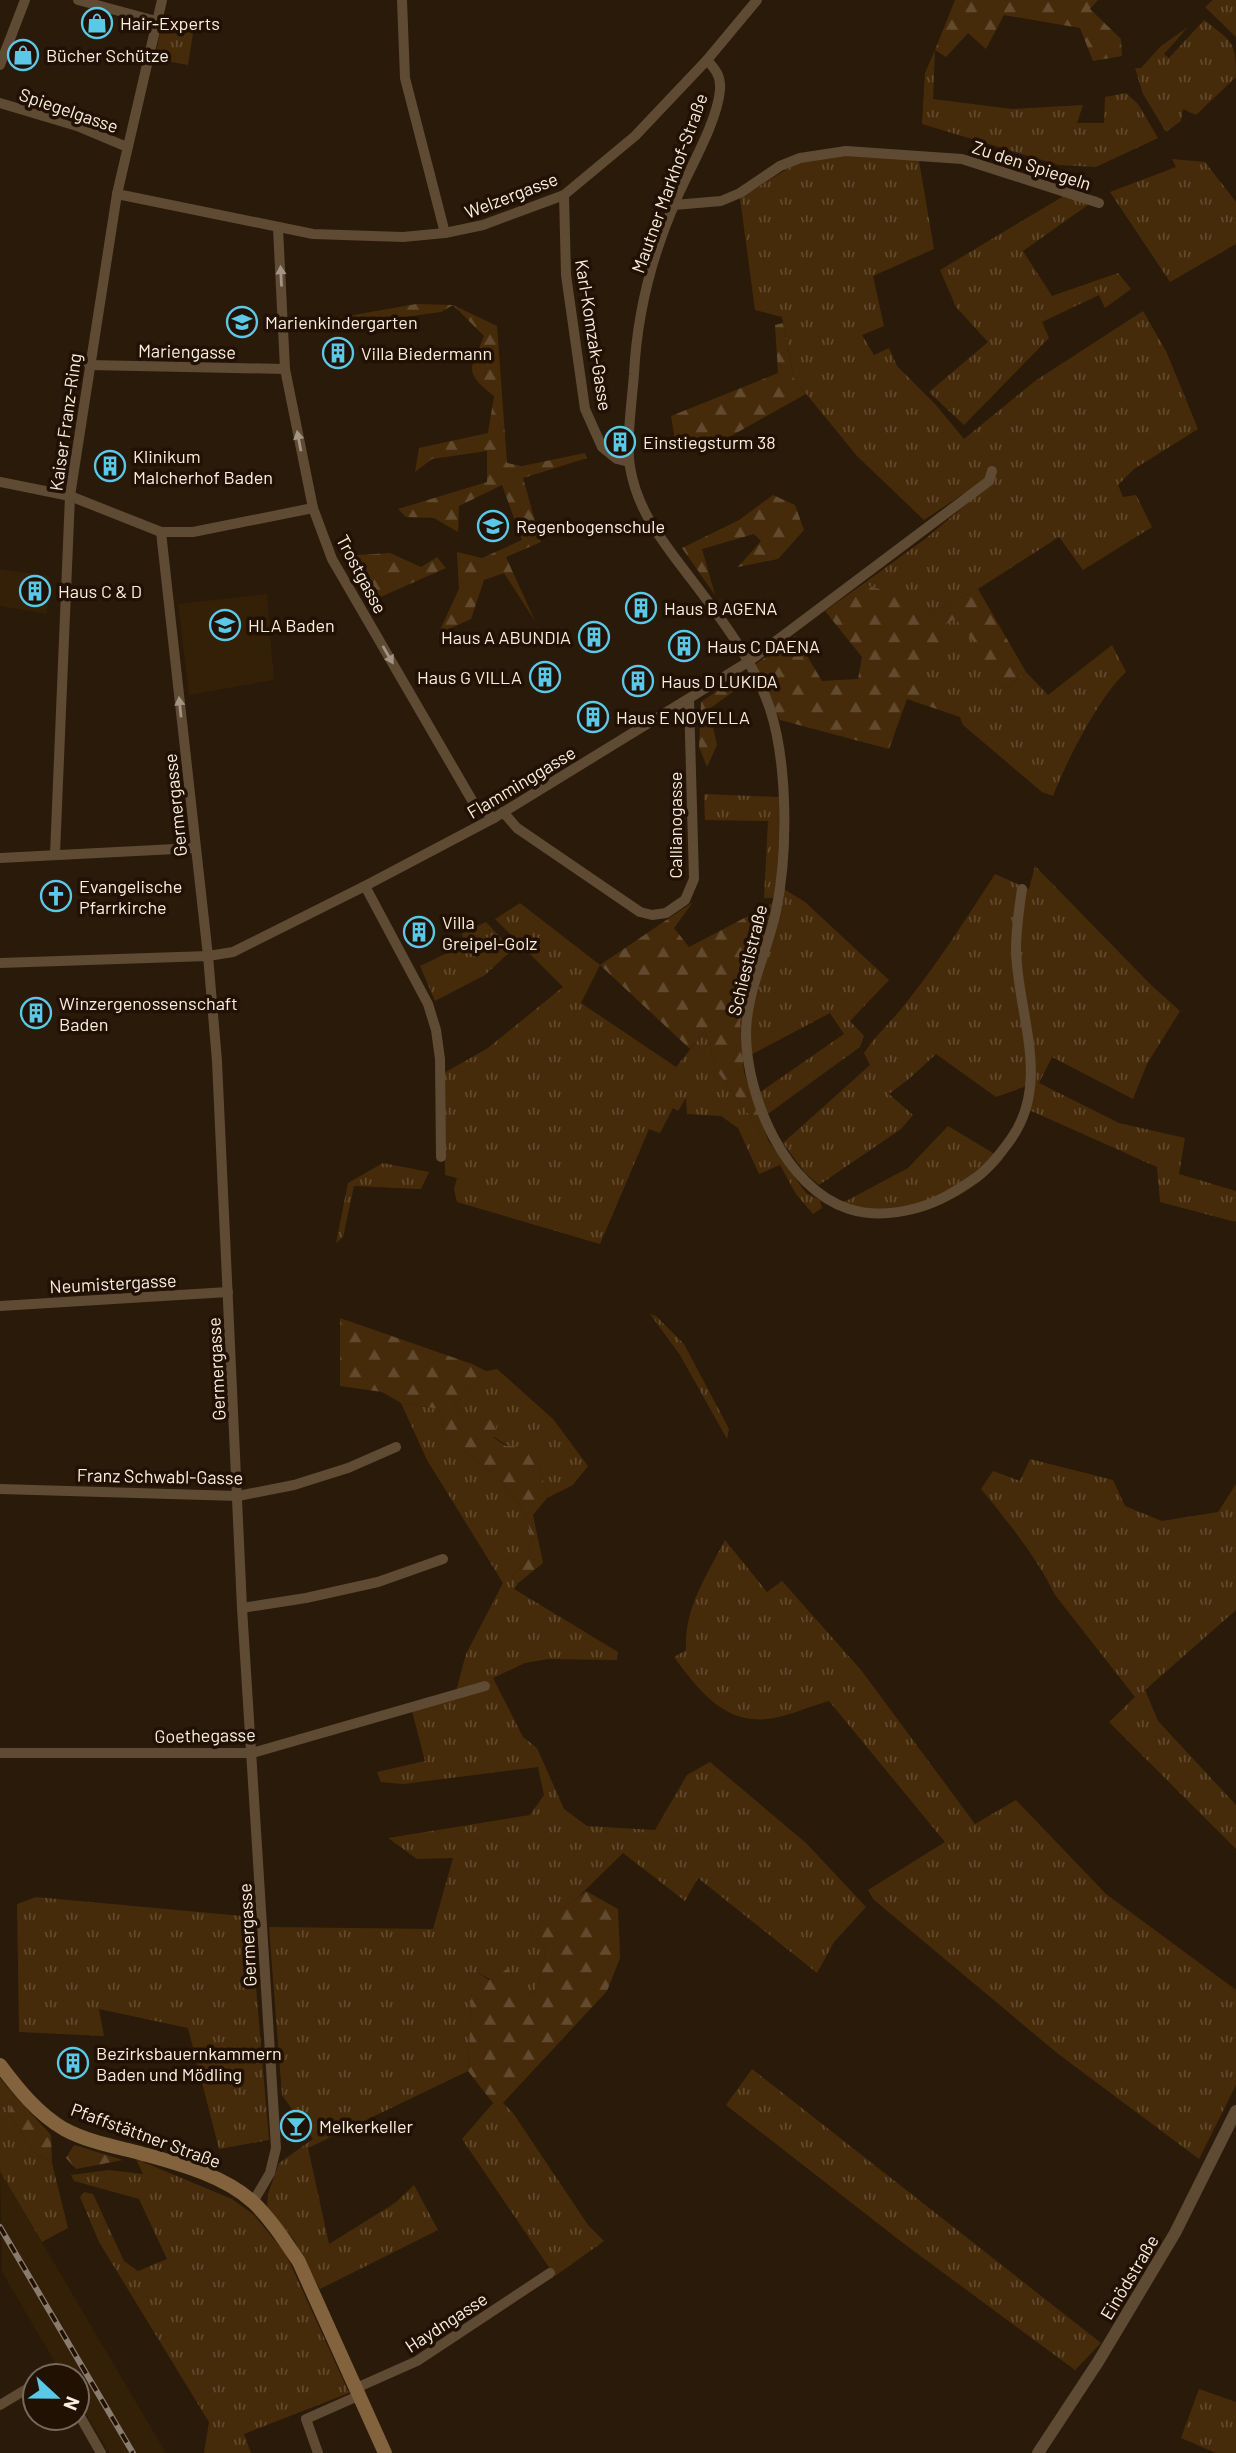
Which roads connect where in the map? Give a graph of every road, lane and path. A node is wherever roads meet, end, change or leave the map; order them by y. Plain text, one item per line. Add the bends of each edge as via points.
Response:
1 (25, 0) edge
2 (78, 0) edge
3 (162, 0) edge
4 (402, 0) edge
5 (757, 0) edge
6 (156, 20) junction
7 (708, 60) junction
8 (0, 65) edge
9 (0, 103) edge
10 (127, 147) junction
11 (117, 194) junction
12 (564, 195) junction
13 (1099, 203) dead end
14 (674, 205) junction
15 (278, 228) junction
16 (445, 233) junction
17 (89, 365) junction
18 (285, 369) junction
19 (629, 462) junction
20 (992, 471) dead end
21 (0, 482) edge
22 (70, 496) junction
23 (313, 508) junction
24 (161, 532) junction
25 (748, 662) junction
26 (688, 700) junction
27 (499, 815) junction
28 (195, 848) junction
29 (55, 855) junction
30 (0, 858) edge
31 (365, 886) junction
32 (1022, 890) dead end
33 (640, 912) joint
34 (208, 956) junction
35 (0, 963) edge
36 (441, 1157) dead end
37 (228, 1292) junction
38 (0, 1306) edge
39 (396, 1447) dead end
40 (0, 1489) edge
41 (238, 1496) junction
42 (443, 1559) dead end
43 (242, 1608) junction
44 (485, 1686) dead end
45 (0, 1753) edge
46 (251, 1753) junction
47 (0, 2065) edge
48 (1236, 2111) edge
49 (253, 2202) junction
50 (550, 2273) dead end
51 (21, 2392) edge
52 (356, 2392) junction
53 (0, 2405) edge
54 (89, 2432) edge
55 (101, 2453) edge
56 (318, 2453) edge
57 (385, 2453) edge
58 (1038, 2453) edge

1 - 8 street
2 - 6 street
3 - 6 street, Kaiser Franz-Ring
4 - 16 street via 405,78
5 - 7 street, Welzergasse
6 - 10 street, Kaiser Franz-Ring
7 - 12 street, Welzergasse via 635,136
7 - 14 street, Mautner Markhof-Straße via 718,73 720,90
9 - 10 street, Spiegelgasse
10 - 11 street, Kaiser Franz-Ring
11 - 15 street, Welzergasse
11 - 17 street, Kaiser Franz-Ring
12 - 16 street, Welzergasse via 482,225
12 - 19 street, Karl-Komzak-Gasse via 566,275 585,409 602,447
13 - 14 street, Zu den Spiegeln via 962,159 846,151 779,166 721,201
14 - 19 street, Mautner Markhof-Straße via 650,277 636,340
15 - 16 street, Welzergasse via 403,237
18 -> 15 street, Trostgasse
17 - 18 street, Mariengasse
17 - 22 street, Kaiser Franz-Ring
23 -> 18 street, Trostgasse
19 - 25 street, Mautner Markhof-Straße via 649,522
20 - 25 street, Flamminggasse via 989,481
21 - 22 street
22 - 24 street
22 - 29 street, Kaiser Franz-Ring
23 - 24 street via 193,532
23 -> 27 street, Trostgasse via 332,559 473,802
28 -> 24 street, Germergasse
25 - 26 street, Flamminggasse
25 - 32 street, Schiestlstraße via 769,708 784,802 780,886 750,999 748,1060 758,1100 785,1158 809,1184 846,1208 885,1214 929,1205 986,1170 1020,1127 1032,1066 1016,951
26 - 27 street, Flamminggasse
26 - 33 street, Callianogasse via 694,879 685,900 666,912
27 - 31 street, Flamminggasse
27 - 33 street, Trostgasse
28 - 29 street
28 - 34 street, Germergasse
29 - 30 street
31 - 34 street, Flamminggasse via 233,952
31 - 36 street via 428,1004 436,1030
34 - 35 street, Flamminggasse
34 - 37 street, Germergasse
37 - 38 street, Neumistergasse
37 - 41 street, Germergasse
39 - 41 street, Franz Schwabl-Gasse via 294,1485
40 - 41 street, Franz Schwabl-Gasse
41 - 43 street, Germergasse
42 - 43 street via 378,1582
43 - 46 street, Germergasse
44 - 46 street, Goethegasse
45 - 46 street, Goethegasse
46 - 49 street, Germergasse via 276,2148 270,2173
47 - 49 main road, Pfaffstättner Straße via 42,2113 65,2129 177,2163
48 - 58 street, Einödstraße via 1175,2233
49 - 52 main road, Pfaffstättner Straße via 299,2262
50 - 52 street, Haydngasse via 418,2361
51 - 53 street
52 - 56 street, Haydngasse via 306,2419
52 - 57 main road, Pfaffstättner Straße
54 - 55 street

